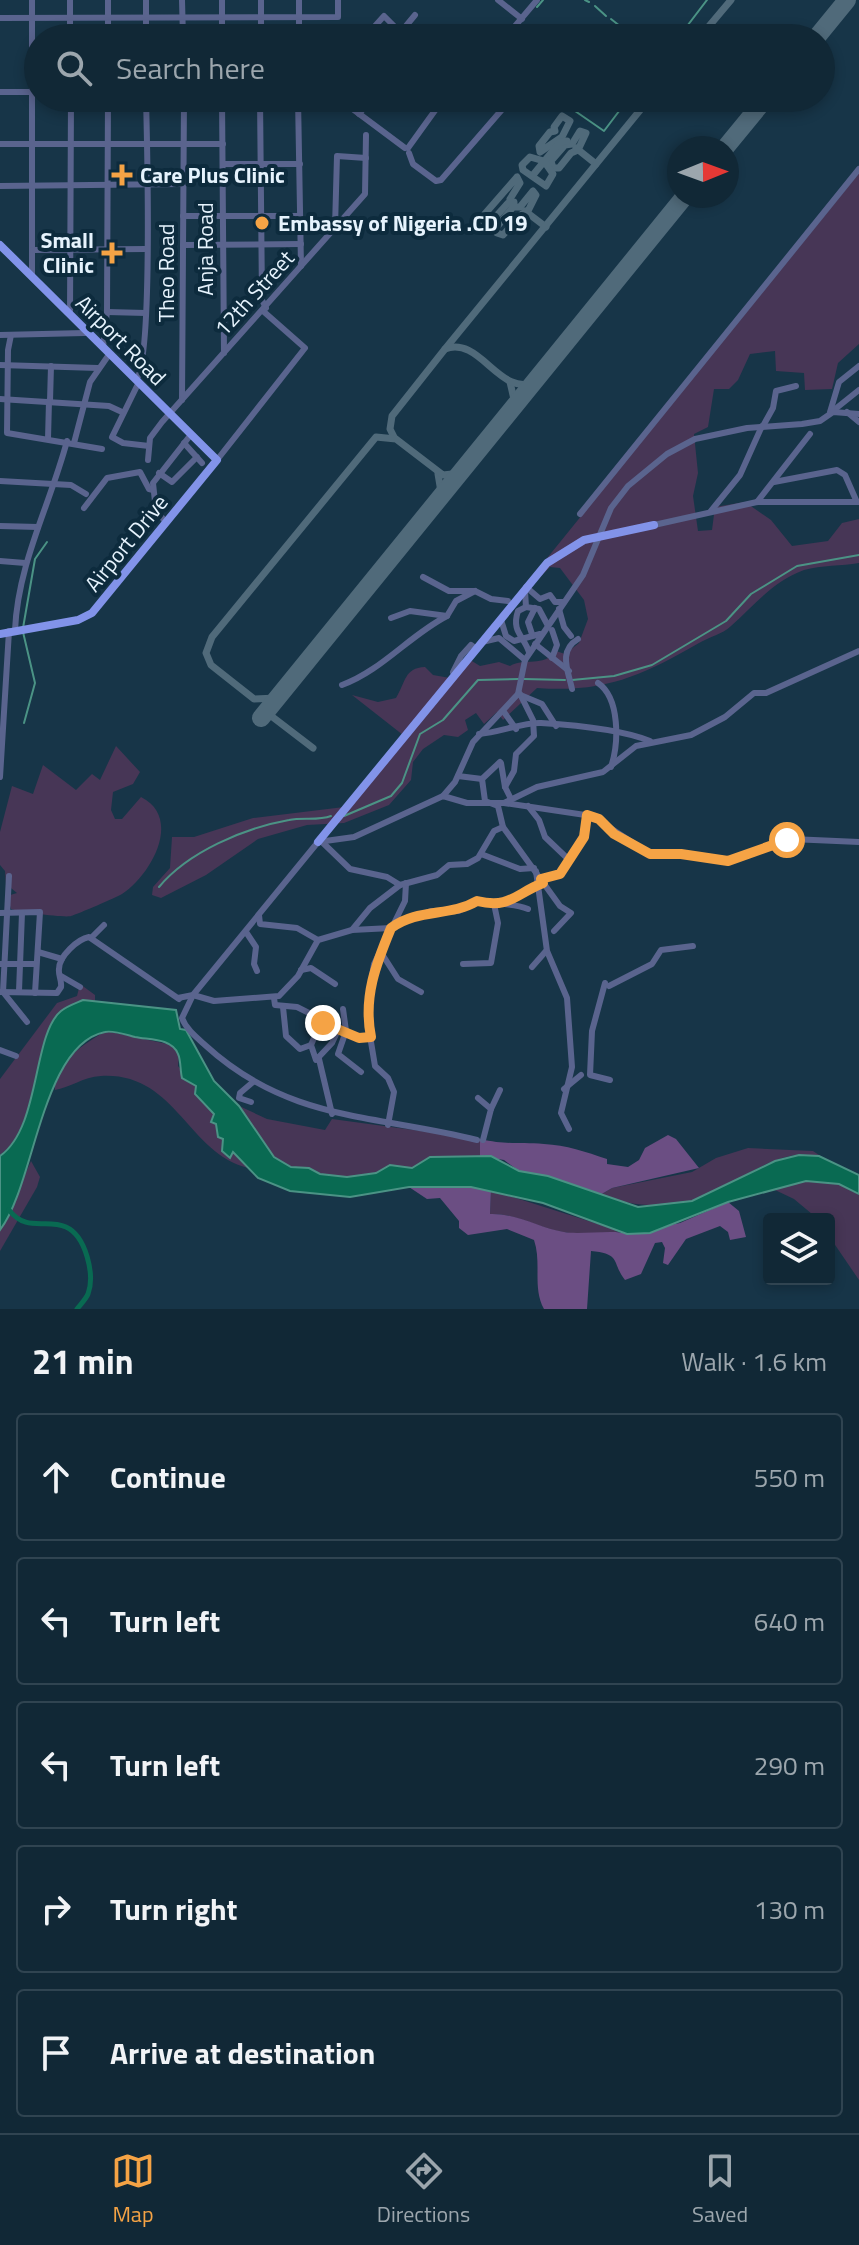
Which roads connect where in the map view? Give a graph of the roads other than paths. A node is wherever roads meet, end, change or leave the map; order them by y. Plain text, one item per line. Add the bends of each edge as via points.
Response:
1 (32, 0) edge
2 (70, 0) edge
3 (108, 0) edge
4 (146, 0) edge
5 (182, 0) edge
6 (222, 0) edge
7 (261, 0) edge
8 (299, 0) edge
9 (338, 0) edge
10 (498, 0) edge
11 (537, 0) edge
12 (415, 15) dead end
13 (222, 16) junction
14 (261, 16) junction
15 (300, 16) junction
16 (32, 17) junction
17 (108, 17) junction
18 (146, 17) junction
19 (183, 17) junction
20 (0, 18) edge
21 (69, 18) junction
22 (522, 19) junction
23 (32, 24) edge
24 (69, 24) edge
25 (108, 24) edge
26 (146, 24) edge
27 (183, 24) edge
28 (222, 24) edge
29 (261, 24) edge
30 (300, 24) edge
31 (377, 24) edge
32 (390, 24) edge
33 (406, 24) edge
34 (518, 24) edge
35 (0, 92) edge
36 (24, 92) edge
37 (34, 112) edge
38 (71, 112) edge
39 (108, 112) edge
40 (146, 112) edge
41 (184, 112) edge
42 (222, 112) edge
43 (260, 112) edge
44 (298, 112) edge
45 (356, 112) edge
46 (434, 112) edge
47 (500, 112) edge
48 (359, 114) joint
49 (366, 135) dead end
50 (0, 144) edge
51 (32, 144) junction
52 (70, 144) junction
53 (183, 144) junction
54 (223, 144) junction
55 (108, 145) junction
56 (146, 145) junction
57 (407, 150) junction
58 (366, 158) junction
59 (223, 164) junction
60 (261, 164) junction
61 (300, 164) junction
62 (859, 169) edge
63 (183, 184) junction
64 (32, 185) junction
65 (71, 185) junction
66 (108, 185) junction
67 (146, 185) junction
68 (0, 186) edge
69 (261, 215) junction
70 (183, 216) junction
71 (223, 216) junction
72 (300, 216) junction
73 (335, 227) junction
74 (223, 244) junction
75 (262, 244) junction
76 (301, 244) junction
77 (183, 245) junction
78 (0, 247) edge
79 (108, 249) junction
80 (146, 249) junction
81 (33, 250) junction
82 (70, 250) junction
83 (301, 268) junction
84 (32, 277) junction
85 (265, 309) junction
86 (107, 312) junction
87 (146, 313) junction
88 (70, 316) junction
89 (85, 333) junction
90 (0, 335) edge
91 (11, 335) junction
92 (105, 351) junction
93 (224, 353) junction
94 (4, 365) edge
95 (51, 366) junction
96 (859, 366) edge
97 (98, 368) junction
98 (137, 383) junction
99 (796, 386) dead end
100 (859, 390) edge
101 (4, 400) edge
102 (182, 400) junction
103 (50, 401) junction
104 (84, 403) junction
105 (122, 412) junction
106 (847, 412) junction
107 (830, 414) junction
108 (859, 414) edge
109 (169, 415) junction
110 (859, 422) edge
111 (762, 426) junction
112 (9, 434) junction
113 (810, 434) dead end
114 (0, 435) edge
115 (48, 439) junction
116 (186, 440) junction
117 (70, 442) junction
118 (149, 446) junction
119 (102, 449) dead end
120 (173, 456) junction
121 (210, 459) junction
122 (148, 460) dead end
123 (188, 466) junction
124 (159, 473) junction
125 (0, 481) edge
126 (774, 482) junction
127 (55, 484) junction
128 (153, 490) junction
129 (86, 494) dead end
130 (857, 500) edge
131 (757, 502) junction
132 (84, 508) dead end
133 (711, 511) junction
134 (580, 514) dead end
135 (166, 522) junction
136 (654, 525) joint
137 (0, 526) edge
138 (38, 527) junction
139 (599, 537) junction
140 (0, 561) edge
141 (25, 563) junction
142 (423, 577) dead end
143 (526, 588) junction
144 (475, 591) junction
145 (543, 598) junction
146 (508, 601) dead end
147 (564, 602) junction
148 (526, 607) junction
149 (535, 608) junction
150 (558, 610) junction
151 (447, 616) junction
152 (391, 618) dead end
153 (501, 620) junction
154 (549, 627) junction
155 (8, 632) edge
156 (536, 634) junction
157 (521, 641) junction
158 (535, 644) junction
159 (478, 645) junction
160 (859, 651) edge
161 (529, 653) junction
162 (552, 658) junction
163 (525, 660) junction
164 (570, 671) junction
165 (449, 678) dead end
166 (598, 683) dead end
167 (342, 685) dead end
168 (572, 689) dead end
169 (519, 694) junction
170 (504, 712) junction
171 (2, 725) edge
172 (533, 725) junction
173 (556, 726) junction
174 (516, 729) junction
175 (616, 731) junction
176 (479, 734) junction
177 (651, 741) junction
178 (611, 767) junction
179 (458, 776) junction
180 (0, 777) edge
181 (482, 779) junction
182 (505, 787) junction
183 (443, 796) junction
184 (511, 799) junction
185 (486, 803) junction
186 (504, 803) junction
187 (528, 806) junction
188 (587, 815) junction
189 (503, 827) junction
190 (320, 841) junction
191 (859, 842) edge
192 (481, 854) junction
193 (567, 858) junction
194 (535, 869) junction
195 (9, 876) dead end
196 (541, 882) junction
197 (403, 884) junction
198 (508, 903) junction
199 (494, 904) junction
200 (528, 909) dead end
201 (4, 913) edge
202 (22, 913) junction
203 (259, 915) junction
204 (104, 925) dead end
205 (393, 926) junction
206 (352, 930) junction
207 (554, 931) dead end
208 (246, 932) junction
209 (91, 938) junction
210 (318, 940) junction
211 (693, 946) dead end
212 (546, 951) dead end
213 (38, 952) junction
214 (382, 954) junction
215 (62, 959) junction
216 (19, 963) junction
217 (2, 964) edge
218 (36, 964) junction
219 (463, 964) dead end
220 (532, 967) dead end
221 (301, 970) junction
222 (257, 971) dead end
223 (61, 976) junction
224 (335, 984) dead end
225 (80, 987) dead end
226 (19, 991) junction
227 (2, 992) edge
228 (421, 992) dead end
229 (35, 993) junction
230 (193, 995) junction
231 (178, 998) junction
232 (274, 998) junction
233 (185, 1006) junction
234 (283, 1007) junction
235 (343, 1009) dead end
236 (27, 1022) dead end
237 (321, 1022) junction
238 (343, 1030) junction
239 (371, 1037) junction
240 (311, 1045) junction
241 (0, 1050) edge
242 (16, 1056) dead end
243 (319, 1059) junction
244 (361, 1072) dead end
245 (581, 1075) dead end
246 (610, 1080) dead end
247 (253, 1082) junction
248 (564, 1089) junction
249 (500, 1090) dead end
250 (478, 1098) dead end
251 (251, 1102) dead end
252 (491, 1109) junction
253 (332, 1114) junction
254 (388, 1125) junction
255 (569, 1129) dead end

1 - 16 street
2 - 21 street
3 - 17 street
4 - 18 street
5 - 19 street
6 - 13 street
7 - 14 street
8 - 15 street
9 - 15 street via 338,17
10 - 22 street
11 - 22 street
12 - 33 street
13 - 14 street
13 - 19 street
13 - 28 street
14 - 15 street
14 - 29 street
15 - 30 street
16 - 20 street
16 - 21 street
16 - 23 street
17 - 18 street
17 - 21 street
17 - 25 street
18 - 19 street
18 - 26 street
19 - 27 street
21 - 24 street
22 - 34 street
31 - 32 street via 384,16
35 - 36 street
37 - 51 street
38 - 52 street
39 - 55 street
40 - 56 street
41 - 53 street, Theo Road
42 - 54 street, Anja Road
43 - 60 street
44 - 61 street
45 - 48 street
46 - 57 street
47 - 57 street via 441,180 413,164
48 - 57 street
49 - 58 street
50 - 51 street
51 - 52 street
51 - 64 street
52 - 55 street
52 - 65 street
53 - 54 street
53 - 56 street
53 - 63 street, Theo Road
54 - 59 street, Anja Road
55 - 56 street
55 - 66 street
56 - 67 street
58 - 73 street, 12th Street via 365,194
58 - 73 street via 337,156
59 - 60 street
59 - 71 street, Anja Road
60 - 61 street
60 - 69 street
61 - 72 street
62 - 134 street
63 - 67 street
63 - 70 street, Theo Road
64 - 65 street
64 - 68 street
64 - 81 street
65 - 66 street
65 - 82 street
66 - 67 street
66 - 79 street
67 - 80 street
69 - 71 street
69 - 72 street
69 - 75 street
70 - 71 street
70 - 77 street, Theo Road
71 - 74 street, Anja Road
72 - 76 street
73 - 83 street, 12th Street
74 - 75 street
74 - 77 street
74 - 93 street, Anja Road
75 - 76 street
75 - 85 street
76 - 83 street
77 - 102 street, Theo Road
78 - 84 main road, Airport Road
78 - 88 main road, Airport Road
79 - 80 street
79 - 82 street
79 - 86 street
80 - 87 street
81 - 82 street
81 - 84 street
82 - 88 street
83 - 85 street, 12th Street
84 - 88 main road, Airport Road
85 - 93 street, 12th Street
85 - 121 street via 305,348
86 - 87 street
86 - 92 street
87 - 98 street
88 - 89 main road, Airport Road
88 - 92 main road, Airport Road
89 - 91 street
89 - 92 main road, Airport Road
90 - 91 street
91 - 94 street
92 - 97 street
92 - 98 main road, Airport Road
93 - 102 street, 12th Street
94 - 95 street
94 - 101 street
95 - 97 street
95 - 103 street
96 - 107 street via 839,382
97 - 104 street
98 - 105 street
98 - 109 main road, Airport Road
99 - 111 street via 776,391
100 - 107 street
101 - 103 street
101 - 112 street
102 - 109 street, 12th Street
103 - 104 street
103 - 115 street
104 - 105 street
104 - 117 street
105 - 118 street via 113,437
106 - 107 street
106 - 108 street
106 - 110 street
107 - 111 street via 796,426
109 - 116 main road, Airport Road
109 - 118 street, 12th Street
109 - 121 main road, Airport Road
111 - 133 street via 740,475
111 - 139 street via 695,439 667,454 622,491
112 - 114 street
112 - 115 street
113 - 126 street
115 - 117 street
116 - 120 street
116 - 121 main road, Airport Road
117 - 119 street
117 - 127 street
118 - 122 street
120 - 123 street
120 - 124 street
121 - 123 street
121 - 135 main road, Airport Drive
123 - 124 street via 171,482
124 - 128 street
125 - 127 street
126 - 130 street via 837,470
126 - 131 street
127 - 129 street
127 - 138 street
128 - 132 street via 140,472 107,478
128 - 135 street via 156,511
130 - 131 street
131 - 133 street
133 - 136 street
135 - 155 main road, Airport Drive via 89,615
136 - 139 main road
137 - 138 street
138 - 141 street
139 - 143 main road via 572,545
139 - 147 street via 587,569
140 - 141 street
141 - 155 street
142 - 144 street via 449,591
143 - 145 street
143 - 148 street
143 - 153 main road
144 - 146 street
144 - 151 street via 456,601
145 - 147 street
145 - 148 street
145 - 150 street
147 - 150 street
148 - 149 street
148 - 157 street via 516,614
149 - 154 street
149 - 156 street via 528,622
150 - 154 street
150 - 164 street via 574,638 564,656
151 - 152 street via 413,610
151 - 167 street via 359,679
153 - 157 street via 506,636
153 - 159 main road
154 - 156 street
154 - 162 street via 557,645
155 - 171 street
156 - 157 street
156 - 158 street
157 - 161 street
158 - 161 street
158 - 162 street
159 - 163 street via 499,638
159 - 165 street via 465,650
159 - 190 main road
160 - 177 street via 766,693 754,693 691,735
161 - 163 street
162 - 164 street
163 - 169 street
164 - 168 street
166 - 175 street via 614,710
169 - 170 street
169 - 172 street
169 - 173 street via 542,704
170 - 174 street
170 - 176 street
171 - 180 street
172 - 173 street
172 - 174 street
172 - 182 street via 534,736 516,754
173 - 175 street
174 - 176 street
175 - 177 street
175 - 178 street
176 - 179 street
177 - 178 street
178 - 184 street
179 - 181 street
179 - 183 street
181 - 182 street via 500,762
181 - 185 street
182 - 184 street
183 - 185 street
183 - 190 street via 354,837
184 - 186 street
185 - 186 street
185 - 189 street via 498,806
186 - 187 street
187 - 188 street
187 - 193 street via 545,837
188 - 191 street via 650,854 716,861 791,839
188 - 193 street via 584,837
189 - 192 street via 494,831
189 - 194 street
190 - 197 street via 350,869
190 - 203 street
192 - 194 street via 520,869
192 - 197 street via 467,864 453,864 437,875
193 - 196 street via 560,874
194 - 196 street
195 - 201 street
196 - 198 street
196 - 207 street via 571,913
196 - 248 street via 547,951 567,998 572,1067
197 - 205 street via 405,901
197 - 206 street via 370,908
198 - 199 street
198 - 200 street
199 - 205 street via 477,901 459,911 431,911
199 - 219 street via 498,923 491,963
201 - 202 street
201 - 217 street
202 - 213 street via 40,912
202 - 216 street
203 - 208 street
203 - 210 street via 260,924 297,928
204 - 209 street
205 - 206 street
205 - 214 street
206 - 210 street
208 - 222 street via 256,947
208 - 230 street
209 - 215 street via 83,938
209 - 231 street
210 - 221 street
211 - 246 street via 661,950 652,964 607,985 592,1031 590,1075
212 - 220 street
213 - 215 street
213 - 218 street
214 - 228 street via 398,979
214 - 239 street via 374,964 368,1000
215 - 223 street
216 - 217 street
216 - 218 street
216 - 226 street
217 - 227 street
218 - 229 street
221 - 224 street via 321,972
221 - 232 street
223 - 225 street
223 - 229 street via 57,993
226 - 227 street
226 - 229 street
227 - 236 street
230 - 231 street
230 - 232 street via 214,1001
230 - 233 street
231 - 233 street
232 - 234 street via 275,1005
233 - 247 street via 182,1019 188,1028 214,1055
234 - 237 street via 297,1007
234 - 240 street via 286,1036 300,1049
235 - 238 street
237 - 238 street
237 - 240 street
238 - 239 street
238 - 243 street
238 - 244 street via 338,1054
239 - 254 street via 375,1066 394,1092
240 - 243 street via 313,1059
241 - 242 street
243 - 253 street
245 - 248 street
247 - 251 street via 239,1098
247 - 253 street
248 - 255 street via 561,1113
249 - 252 street
250 - 252 street
252 - 254 street via 480,1140
253 - 254 street

